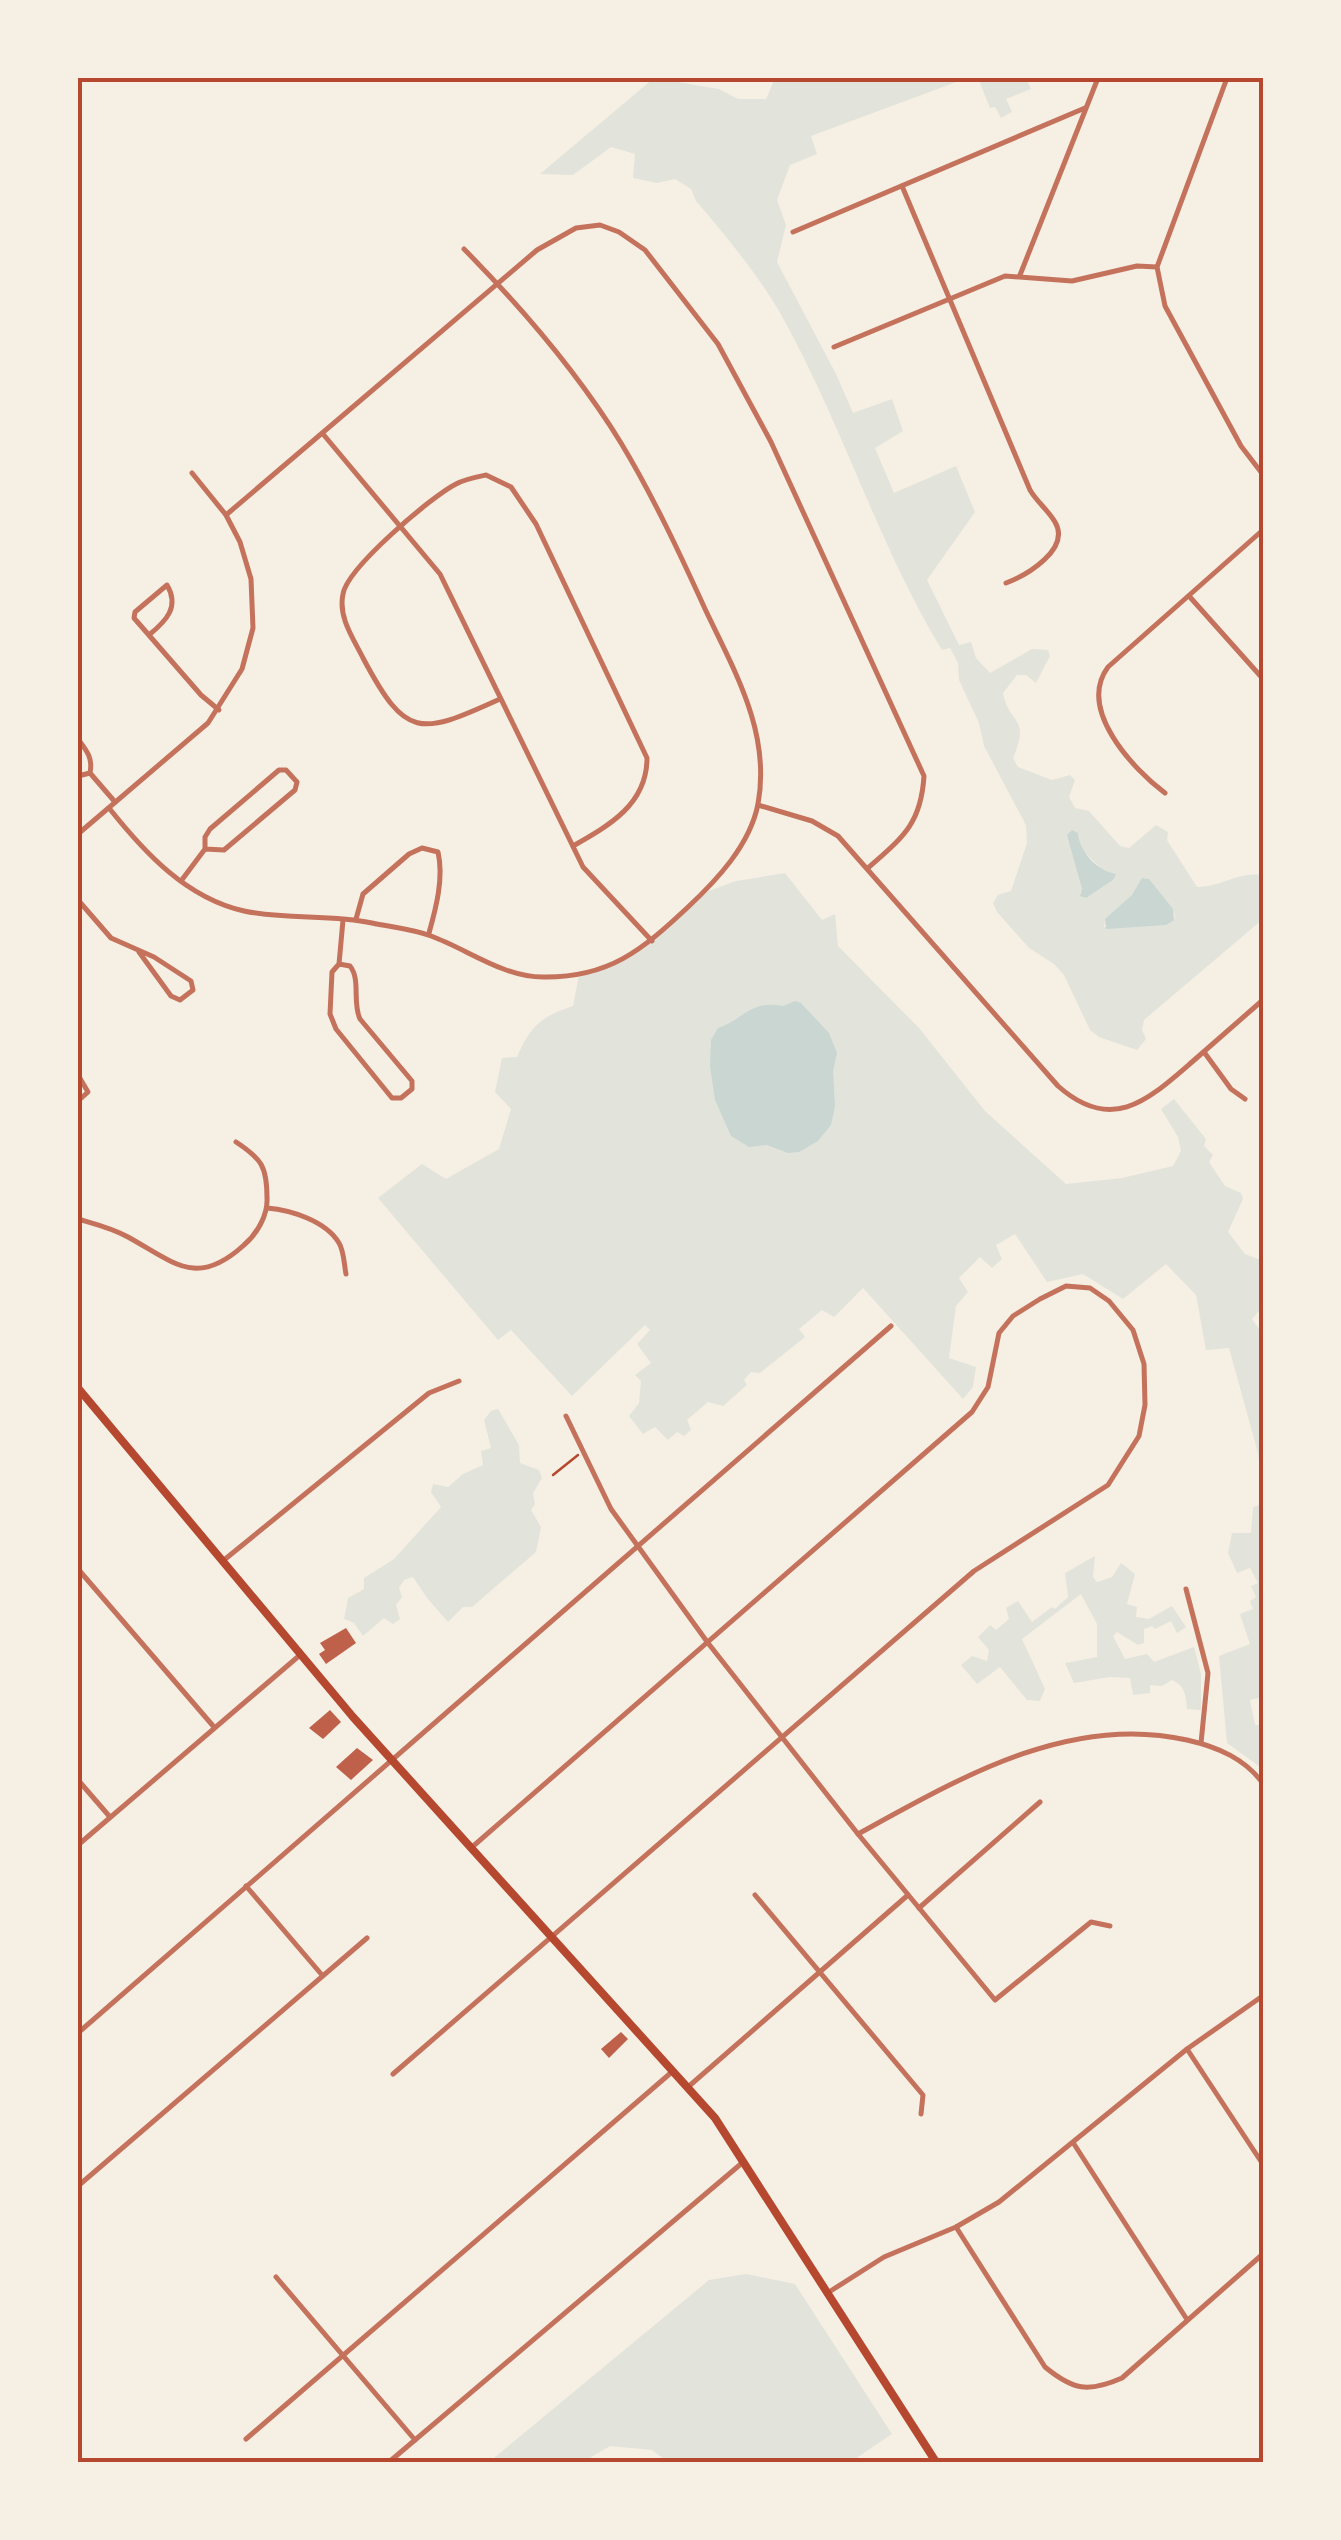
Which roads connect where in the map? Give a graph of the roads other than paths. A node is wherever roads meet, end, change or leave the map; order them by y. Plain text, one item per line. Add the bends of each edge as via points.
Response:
1 (1098, 78) edge
2 (1227, 78) edge
3 (1086, 108) junction
4 (902, 186) junction
5 (793, 232) dead end
6 (464, 249) dead end
7 (1157, 267) junction
8 (1020, 276) junction
9 (498, 283) junction
10 (950, 298) junction
11 (834, 347) dead end
12 (324, 434) junction
13 (192, 473) dead end
14 (1264, 476) edge
15 (226, 515) junction
16 (401, 528) junction
17 (1264, 529) edge
18 (1006, 583) dead end
19 (1188, 596) junction
20 (150, 635) junction
21 (1264, 680) edge
22 (500, 699) junction
23 (219, 710) junction
24 (78, 739) edge
25 (90, 773) junction
26 (78, 776) edge
27 (1165, 793) dead end
28 (115, 802) junction
29 (758, 805) junction
30 (109, 808) junction
31 (78, 834) edge
32 (573, 846) junction
33 (205, 849) junction
34 (868, 868) junction
35 (181, 881) junction
36 (78, 900) edge
37 (356, 919) junction
38 (342, 920) junction
39 (428, 935) junction
40 (652, 940) junction
41 (139, 952) junction
42 (339, 964) junction
43 (1264, 999) edge
44 (1204, 1052) junction
45 (78, 1075) edge
46 (1245, 1099) dead end
47 (78, 1101) edge
48 (236, 1142) dead end
49 (268, 1208) junction
50 (78, 1219) edge
51 (346, 1274) dead end
52 (890, 1326) dead end
53 (459, 1381) dead end
54 (78, 1388) edge
55 (86, 1399) junction
56 (78, 1406) edge
57 (566, 1416) dead end
58 (638, 1546) junction
59 (222, 1561) junction
60 (78, 1568) edge
61 (1186, 1589) dead end
62 (708, 1643) junction
63 (300, 1655) junction
64 (214, 1727) junction
65 (781, 1738) junction
66 (1201, 1744) junction
67 (391, 1760) junction
68 (78, 1780) edge
69 (1264, 1786) edge
70 (1040, 1802) dead end
71 (110, 1817) junction
72 (858, 1834) junction
73 (78, 1845) edge
74 (470, 1848) junction
75 (246, 1886) junction
76 (908, 1895) junction
77 (755, 1896) dead end
78 (919, 1908) junction
79 (1110, 1926) dead end
80 (550, 1936) junction
81 (367, 1938) dead end
82 (819, 1972) junction
83 (323, 1976) junction
84 (1264, 1995) edge
85 (78, 2032) edge
86 (1187, 2049) junction
87 (674, 2072) junction
88 (392, 2074) dead end
89 (688, 2088) junction
90 (920, 2114) dead end
91 (1074, 2144) junction
92 (745, 2161) junction
93 (1264, 2166) edge
94 (78, 2186) edge
95 (956, 2227) junction
96 (1264, 2253) edge
97 (276, 2277) dead end
98 (829, 2292) junction
99 (1187, 2319) junction
100 (343, 2356) junction
101 (246, 2439) dead end
102 (415, 2440) junction
103 (389, 2462) edge
104 (936, 2462) edge

1 - 3 street
2 - 7 street
3 - 4 street
3 - 8 street
4 - 5 street
4 - 10 street
6 - 9 street
7 - 8 street via 1072,281
7 - 14 street via 1165,306
8 - 10 street
9 - 12 street
9 - 29 street via 621,443 685,566 748,699 758,741
9 - 34 street via 556,237 600,225 645,250 718,344 771,442 924,776 918,814 906,835
10 - 11 street
10 - 18 street via 1030,490 1058,532 1052,551
12 - 15 street
12 - 16 street
13 - 15 street
15 - 23 street via 240,542 254,604 242,670
16 - 22 street via 440,574
16 - 22 street via 348,576 342,596 345,624 385,698 398,715 431,725
16 - 32 street via 452,486 486,475 511,488 536,524 647,758 641,793
17 - 19 street
19 - 21 street
19 - 27 street via 1108,667 1097,693 1105,724
20 - 20 street via 135,612 167,585 173,601 169,618
20 - 23 street
22 - 32 street
23 - 28 street
24 - 25 street via 92,763
25 - 26 street
25 - 28 street
28 - 30 street
29 - 34 street via 812,821 838,836
29 - 40 street via 750,832 715,882
30 - 31 street
30 - 35 street
32 - 40 street via 583,867
33 - 33 street via 224,850 295,790 286,770 210,830
33 - 35 street
34 - 44 street via 1080,1103 1117,1110 1142,1102
35 - 38 street via 243,910
36 - 41 street via 110,938
37 - 38 street
37 - 39 street
37 - 39 street via 372,884 415,850 430,848 440,862
38 - 42 street
39 - 40 street via 540,978 609,968
41 - 41 street via 192,981 194,990 180,1000 170,996
42 - 42 street via 330,996 336,1029 392,1098 401,1098 412,1081 360,1020 356,973
43 - 44 street
44 - 46 street
45 - 47 street via 88,1092
48 - 49 street via 256,1155 267,1176
49 - 50 street via 253,1238 208,1269 182,1268 127,1236
49 - 51 street via 286,1209 329,1230 341,1246
52 - 58 street
53 - 59 street via 429,1393
54 - 55 main road
55 - 56 street
55 - 59 main road
57 - 58 street via 611,1509
58 - 62 street
58 - 67 street
59 - 63 main road
60 - 64 street
61 - 66 street via 1208,1674
62 - 65 street
62 - 65 street via 972,1412 988,1388 999,1334 1014,1316 1066,1286 1090,1288 1109,1301 1132,1330 1144,1364 1146,1405 1139,1436 1108,1486 974,1571
62 - 74 street
63 - 64 street
63 - 67 main road
64 - 71 street
65 - 72 street
65 - 80 street
66 - 69 street via 1252,1768
66 - 72 street via 1119,1732 1016,1754
67 - 74 main road
67 - 75 street
68 - 71 street
70 - 78 street
71 - 73 street
72 - 76 street
74 - 80 main road
75 - 83 street
75 - 85 street
76 - 78 street
76 - 82 street
77 - 82 street
78 - 79 street via 995,2000 1090,1922
80 - 87 main road
80 - 88 street
81 - 83 street
82 - 89 street
82 - 90 street via 923,2094
83 - 94 street
84 - 86 street
86 - 91 street
86 - 93 street
87 - 89 main road
87 - 100 street
89 - 92 main road
91 - 95 street
91 - 99 street
92 - 98 main road
92 - 102 street
95 - 98 street via 884,2257
95 - 99 street via 1045,2367 1078,2388 1122,2378
96 - 99 street
97 - 100 street
98 - 104 main road
100 - 101 street
100 - 102 street
102 - 103 street

